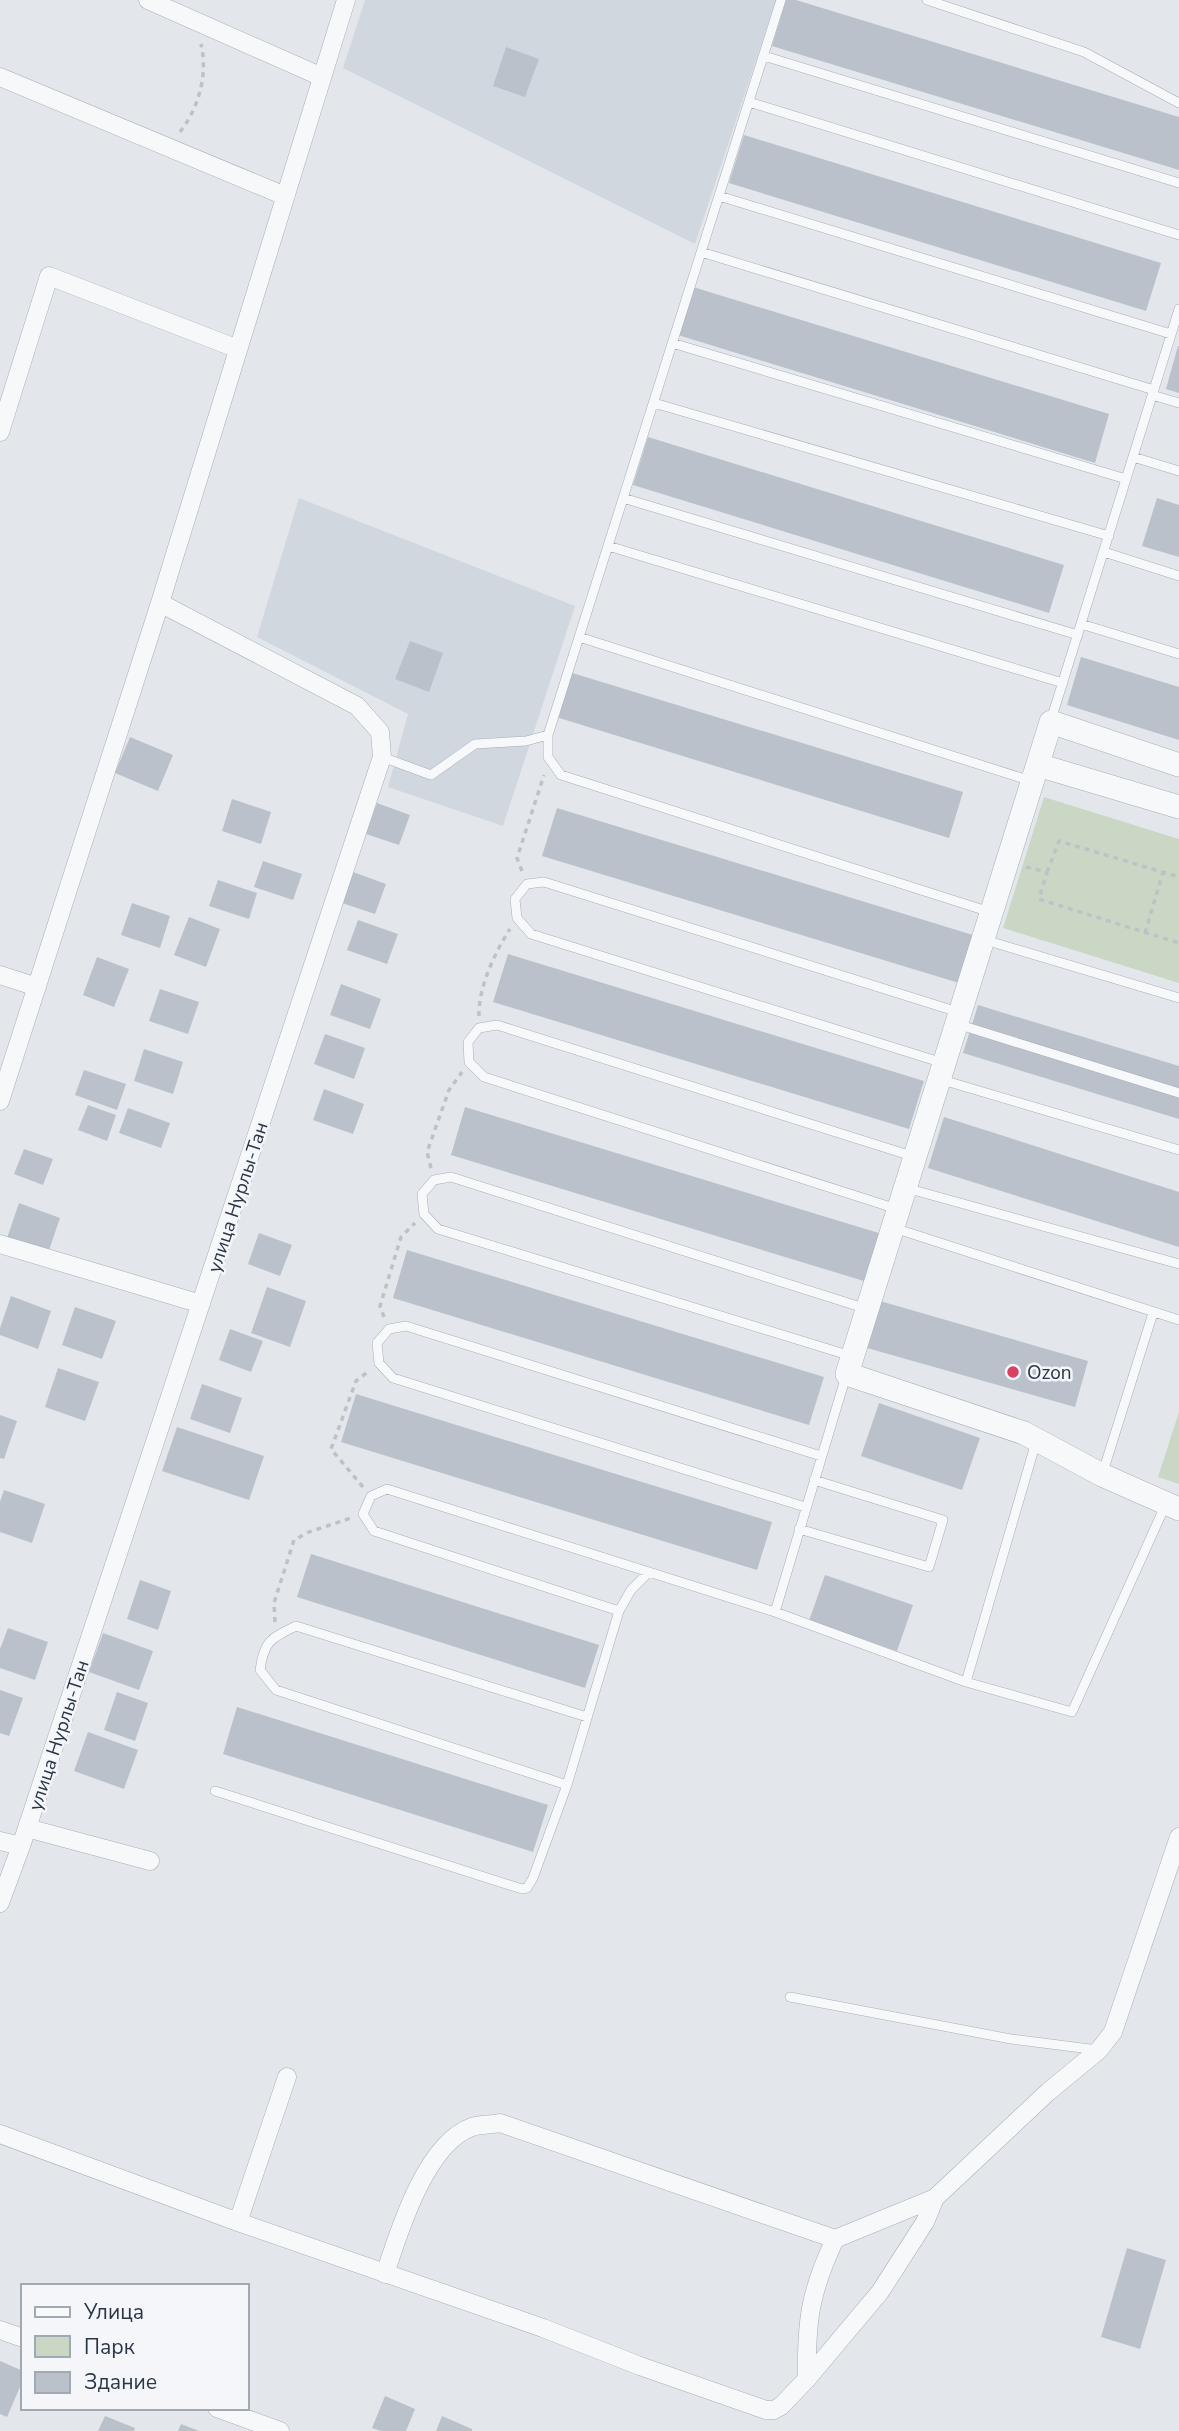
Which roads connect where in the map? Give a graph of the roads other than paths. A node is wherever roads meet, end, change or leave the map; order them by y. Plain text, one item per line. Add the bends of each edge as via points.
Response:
1 (148, 0) edge
2 (346, 0) edge
3 (781, 0) edge
4 (928, 0) edge
5 (764, 56) junction
6 (0, 77) edge
7 (322, 77) junction
8 (749, 102) junction
9 (1179, 103) edge
10 (1179, 183) edge
11 (285, 196) junction
12 (719, 196) junction
13 (1179, 234) edge
14 (702, 252) junction
15 (1179, 311) edge
16 (1171, 334) junction
17 (672, 344) junction
18 (238, 349) junction
19 (1153, 393) junction
20 (654, 403) junction
21 (1179, 403) edge
22 (0, 432) edge
23 (1133, 457) junction
24 (1179, 471) edge
25 (1126, 479) junction
26 (623, 498) junction
27 (1109, 536) junction
28 (608, 547) junction
29 (1104, 552) junction
30 (1179, 576) edge
31 (160, 603) junction
32 (1082, 624) junction
33 (1078, 635) junction
34 (579, 637) junction
35 (1179, 654) edge
36 (1063, 683) junction
37 (1051, 722) junction
38 (548, 735) junction
39 (382, 757) junction
40 (1179, 765) edge
41 (1035, 773) junction
42 (1179, 807) edge
43 (992, 913) junction
44 (984, 939) junction
45 (0, 975) edge
46 (37, 988) junction
47 (1179, 998) edge
48 (959, 1018) junction
49 (942, 1071) junction
50 (1179, 1093) edge
51 (0, 1101) edge
52 (1179, 1150) edge
53 (915, 1157) junction
54 (905, 1187) junction
55 (895, 1218) junction
56 (0, 1244) edge
57 (1179, 1264) edge
58 (201, 1304) junction
59 (867, 1309) junction
60 (1153, 1313) junction
61 (1179, 1320) edge
62 (850, 1365) junction
63 (1036, 1440) junction
64 (821, 1456) junction
65 (1102, 1475) junction
66 (814, 1480) junction
67 (1172, 1506) edge
68 (805, 1507) junction
69 (799, 1529) junction
70 (649, 1572) junction
71 (619, 1611) junction
72 (775, 1612) junction
73 (966, 1682) junction
74 (587, 1717) junction
75 (567, 1785) junction
76 (215, 1791) dead end
77 (27, 1828) junction
78 (1179, 1836) edge
79 (0, 1841) edge
80 (21, 1846) junction
81 (150, 1861) dead end
82 (0, 1903) edge
83 (790, 1997) dead end
84 (1099, 2050) junction
85 (287, 2077) dead end
86 (0, 2134) edge
87 (935, 2198) junction
88 (238, 2222) junction
89 (835, 2239) junction
90 (385, 2274) junction
91 (0, 2330) edge
92 (21, 2338) edge
93 (807, 2379) junction
94 (222, 2410) edge
95 (280, 2431) edge

1 - 7 street
2 - 7 street
3 - 5 lane
4 - 9 lane via 1084,52
5 - 8 lane
5 - 10 lane
6 - 11 street
7 - 11 street
8 - 12 lane
8 - 13 lane
11 - 18 street
12 - 14 lane
12 - 16 lane
14 - 17 lane
14 - 19 lane
15 - 16 lane
16 - 19 lane
17 - 20 lane
17 - 25 lane
18 - 22 street via 49,276
18 - 31 street
19 - 21 lane
19 - 23 lane
20 - 26 lane
20 - 27 lane
23 - 24 lane
23 - 25 lane
25 - 27 lane
26 - 28 lane
26 - 33 lane
27 - 29 lane
28 - 34 lane
28 - 36 lane
29 - 30 lane
29 - 32 lane
31 - 39 street via 357,706 380,732
31 - 46 street
32 - 33 lane
32 - 35 lane
33 - 36 lane
34 - 38 lane
34 - 41 lane
36 - 37 lane
37 - 40 street
37 - 41 street
38 - 39 lane via 475,744 431,775
38 - 43 lane via 548,757 561,775
39 - 58 street, улица Нурлы-Тан
41 - 42 street
41 - 43 street
43 - 44 street
44 - 47 lane
44 - 48 street
45 - 46 street
46 - 51 street
48 - 49 street
48 - 49 lane via 544,882 527,884 515,899 517,918 531,934
48 - 50 lane
49 - 52 lane
49 - 53 street
53 - 54 street
53 - 55 lane via 497,1025 479,1028 468,1042 469,1062 484,1077
54 - 55 street
54 - 57 lane
55 - 59 street
55 - 60 lane
56 - 58 street
58 - 77 street, улица Нурлы-Тан
59 - 62 street
59 - 62 lane via 451,1177 434,1180 422,1194 424,1214 438,1229
60 - 61 lane
60 - 65 lane
62 - 63 street
62 - 64 lane
63 - 65 street
63 - 73 lane
64 - 66 lane
64 - 68 lane via 406,1326 389,1329 377,1343 379,1363 393,1378
65 - 67 street
66 - 68 lane
66 - 69 lane via 943,1520 940,1532 929,1567
67 - 73 lane via 1072,1712
68 - 69 lane
69 - 72 lane
70 - 71 lane
70 - 71 lane via 387,1489 371,1496 363,1514 374,1531
70 - 72 lane
71 - 74 lane
72 - 73 lane
74 - 75 lane
74 - 75 lane via 296,1626 276,1635 262,1650 260,1670 276,1690
75 - 76 lane via 533,1878 523,1889
77 - 80 street, улица Нурлы-Тан
77 - 81 street
78 - 84 street via 1114,2032
79 - 80 street
80 - 82 street, улица Нурлы-Тан
83 - 84 lane via 1011,2039
84 - 87 street
85 - 88 street
86 - 88 street
87 - 89 street
87 - 93 street via 880,2292
88 - 90 street
89 - 90 street via 500,2123 472,2127 443,2146 428,2166
89 - 93 street via 814,2289 807,2333
90 - 93 street via 766,2410 781,2406
91 - 92 street
94 - 95 street

